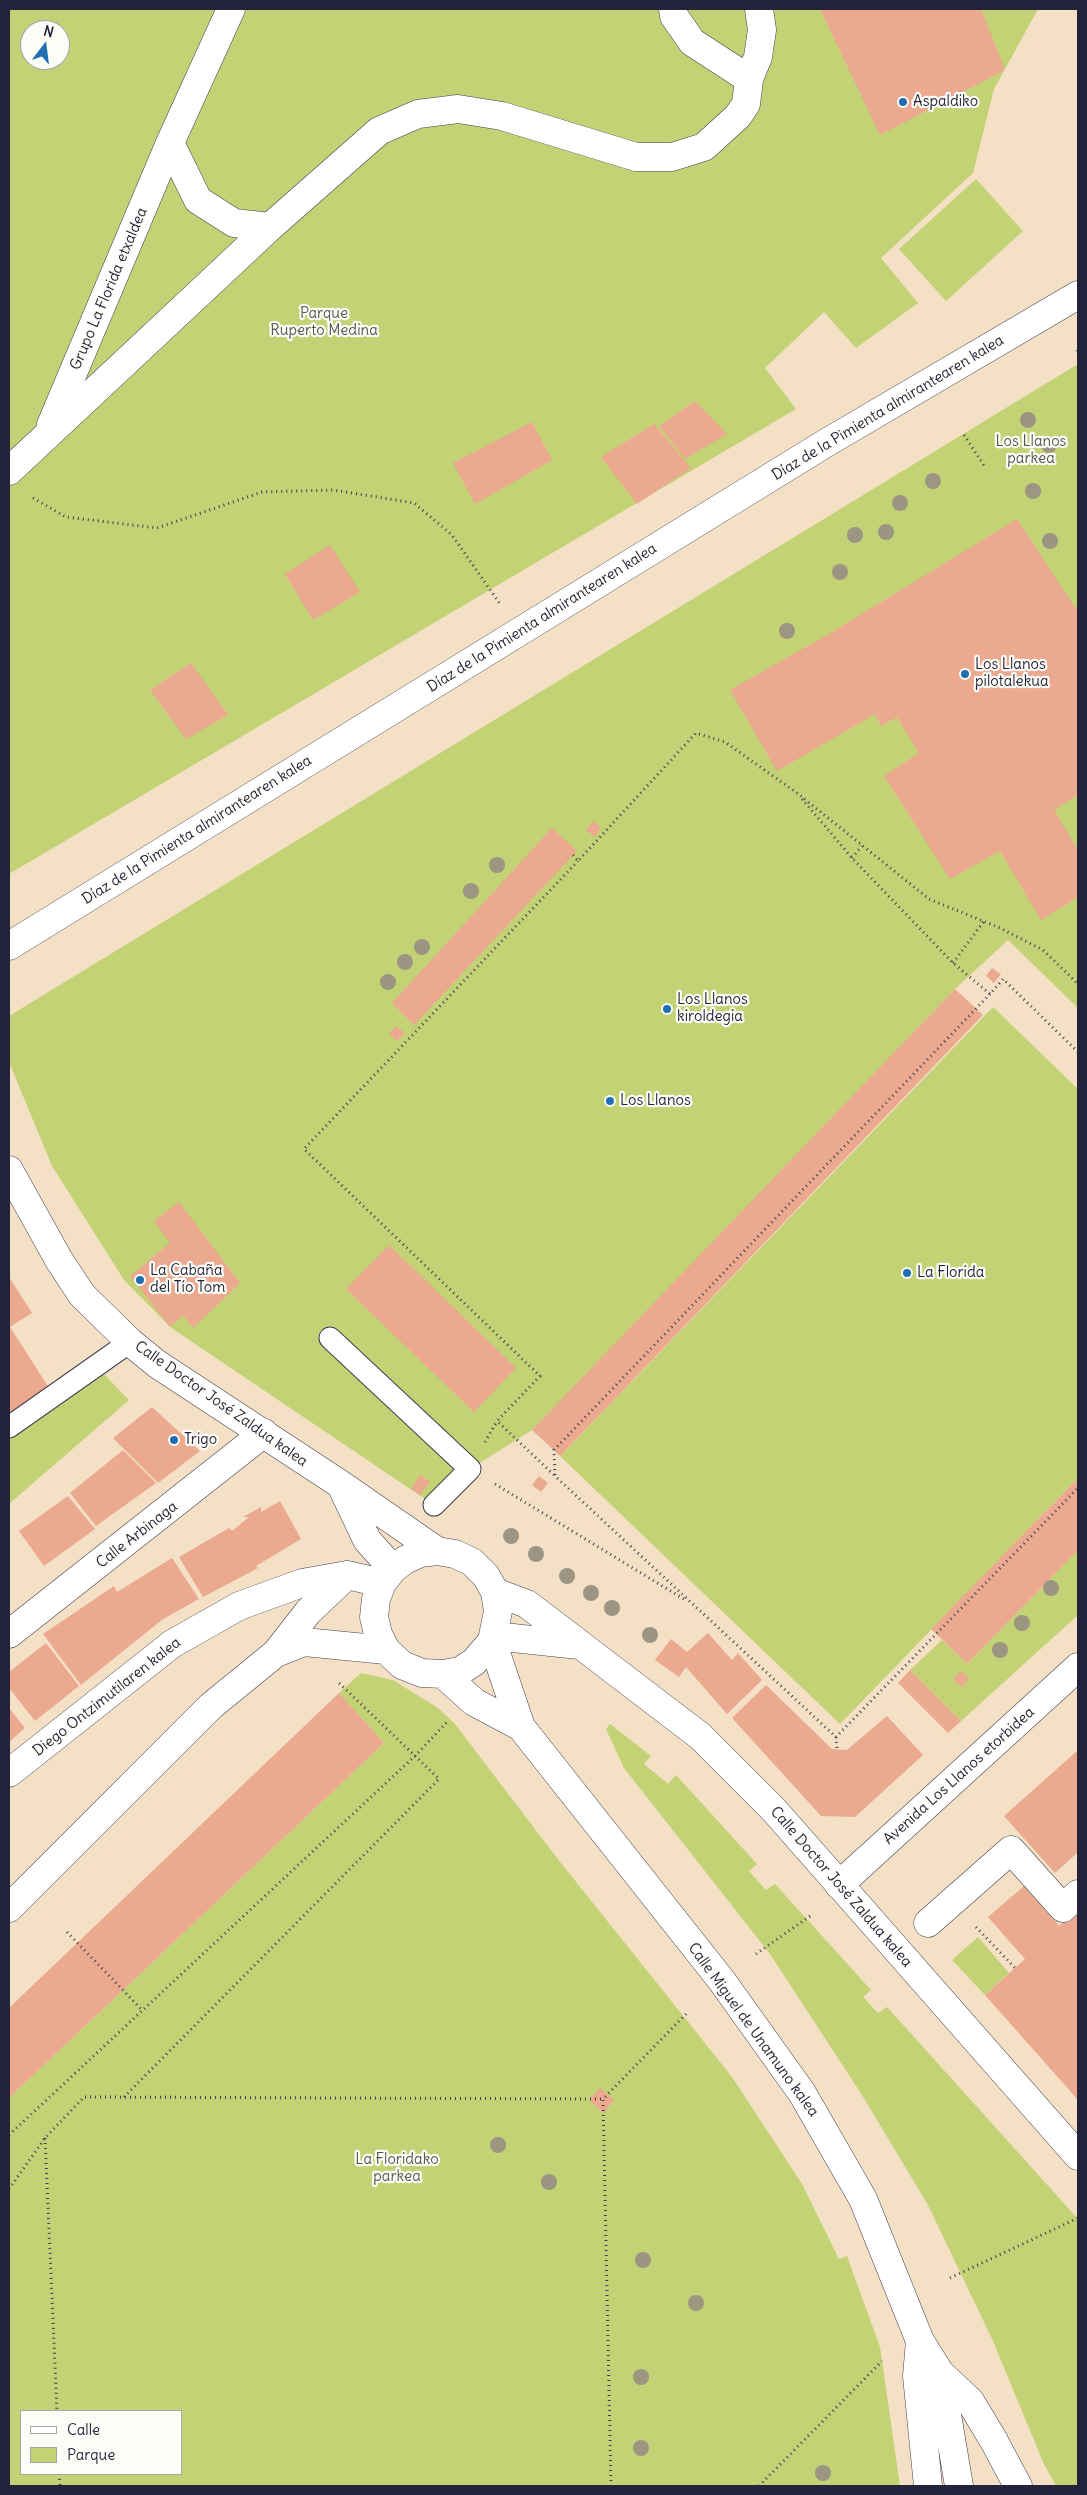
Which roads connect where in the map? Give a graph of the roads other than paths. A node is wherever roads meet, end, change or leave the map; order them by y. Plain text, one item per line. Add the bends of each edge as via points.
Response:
1 (231, 9) edge
2 (673, 9) edge
3 (760, 9) edge
4 (750, 79) junction
5 (170, 143) junction
6 (270, 227) junction
7 (1078, 295) edge
8 (47, 435) junction
9 (9, 471) edge
10 (9, 946) edge
11 (9, 1170) edge
12 (330, 1338) dead end
13 (130, 1342) junction
14 (9, 1427) edge
15 (264, 1433) junction
16 (340, 1484) junction
17 (434, 1505) dead end
18 (437, 1551) junction
19 (347, 1574) junction
20 (387, 1576) junction
21 (495, 1592) junction
22 (9, 1634) edge
23 (493, 1638) junction
24 (579, 1645) junction
25 (386, 1650) junction
26 (276, 1653) junction
27 (1078, 1668) edge
28 (443, 1674) junction
29 (521, 1727) junction
30 (9, 1773) edge
31 (839, 1885) junction
32 (1078, 1894) edge
33 (9, 1908) edge
34 (928, 1922) dead end
35 (1078, 2156) edge
36 (920, 2340) junction
37 (940, 2373) junction
38 (928, 2486) edge
39 (959, 2486) edge
40 (1018, 2486) edge

1 - 5 street, Grupo La Florida etxaldea
2 - 4 street via 674,16 692,42
3 - 4 street, Grupo La Florida etxaldea via 762,30 758,57
4 - 6 street, Grupo La Florida etxaldea via 746,104 738,116 704,147 672,157 636,157 502,116 458,109 418,114 379,131
5 - 6 street via 198,200 234,224
5 - 8 street, Grupo La Florida etxaldea
6 - 8 street, Grupo La Florida etxaldea
7 - 10 street, Díaz de la Pimienta almirantearen kalea via 826,443
8 - 9 street, Grupo La Florida etxaldea
11 - 13 street, Calle Doctor José Zaldua kalea via 82,1295
12 - 17 lane via 470,1469
13 - 14 lane
13 - 15 street, Calle Doctor José Zaldua kalea via 157,1364
15 - 16 street, Calle Doctor José Zaldua kalea
15 - 22 street, Calle Arbinaga
16 - 18 street, Calle Doctor José Zaldua kalea
16 - 20 street
18 - 20 street via 420,1553
18 - 21 street via 455,1554 472,1562 486,1576
19 - 20 street, Diego Ontzimutilaren kalea
19 - 26 street via 308,1612
19 - 30 street, Diego Ontzimutilaren kalea via 302,1583 239,1606 172,1644
20 - 25 street via 376,1599 374,1617
21 - 23 street via 498,1611
21 - 24 street, Calle Doctor José Zaldua kalea via 526,1604
23 - 24 street
23 - 28 street via 474,1662 460,1671
23 - 29 street
24 - 31 street, Calle Doctor José Zaldua kalea via 700,1736 774,1810
25 - 26 street via 304,1642
25 - 28 street via 402,1665 422,1673
26 - 33 street via 211,1706
27 - 31 street, Avenida Los Llanos etorbidea
28 - 29 street via 474,1702
29 - 36 street, Calle Miguel de Unamuno kalea via 722,1982 802,2093 863,2199
31 - 35 street, Calle Doctor José Zaldua kalea
32 - 34 street via 1063,1908 1011,1850
36 - 37 street
36 - 38 street, Calle Miguel de Unamuno kalea via 917,2376
37 - 39 street
37 - 40 street via 970,2402

